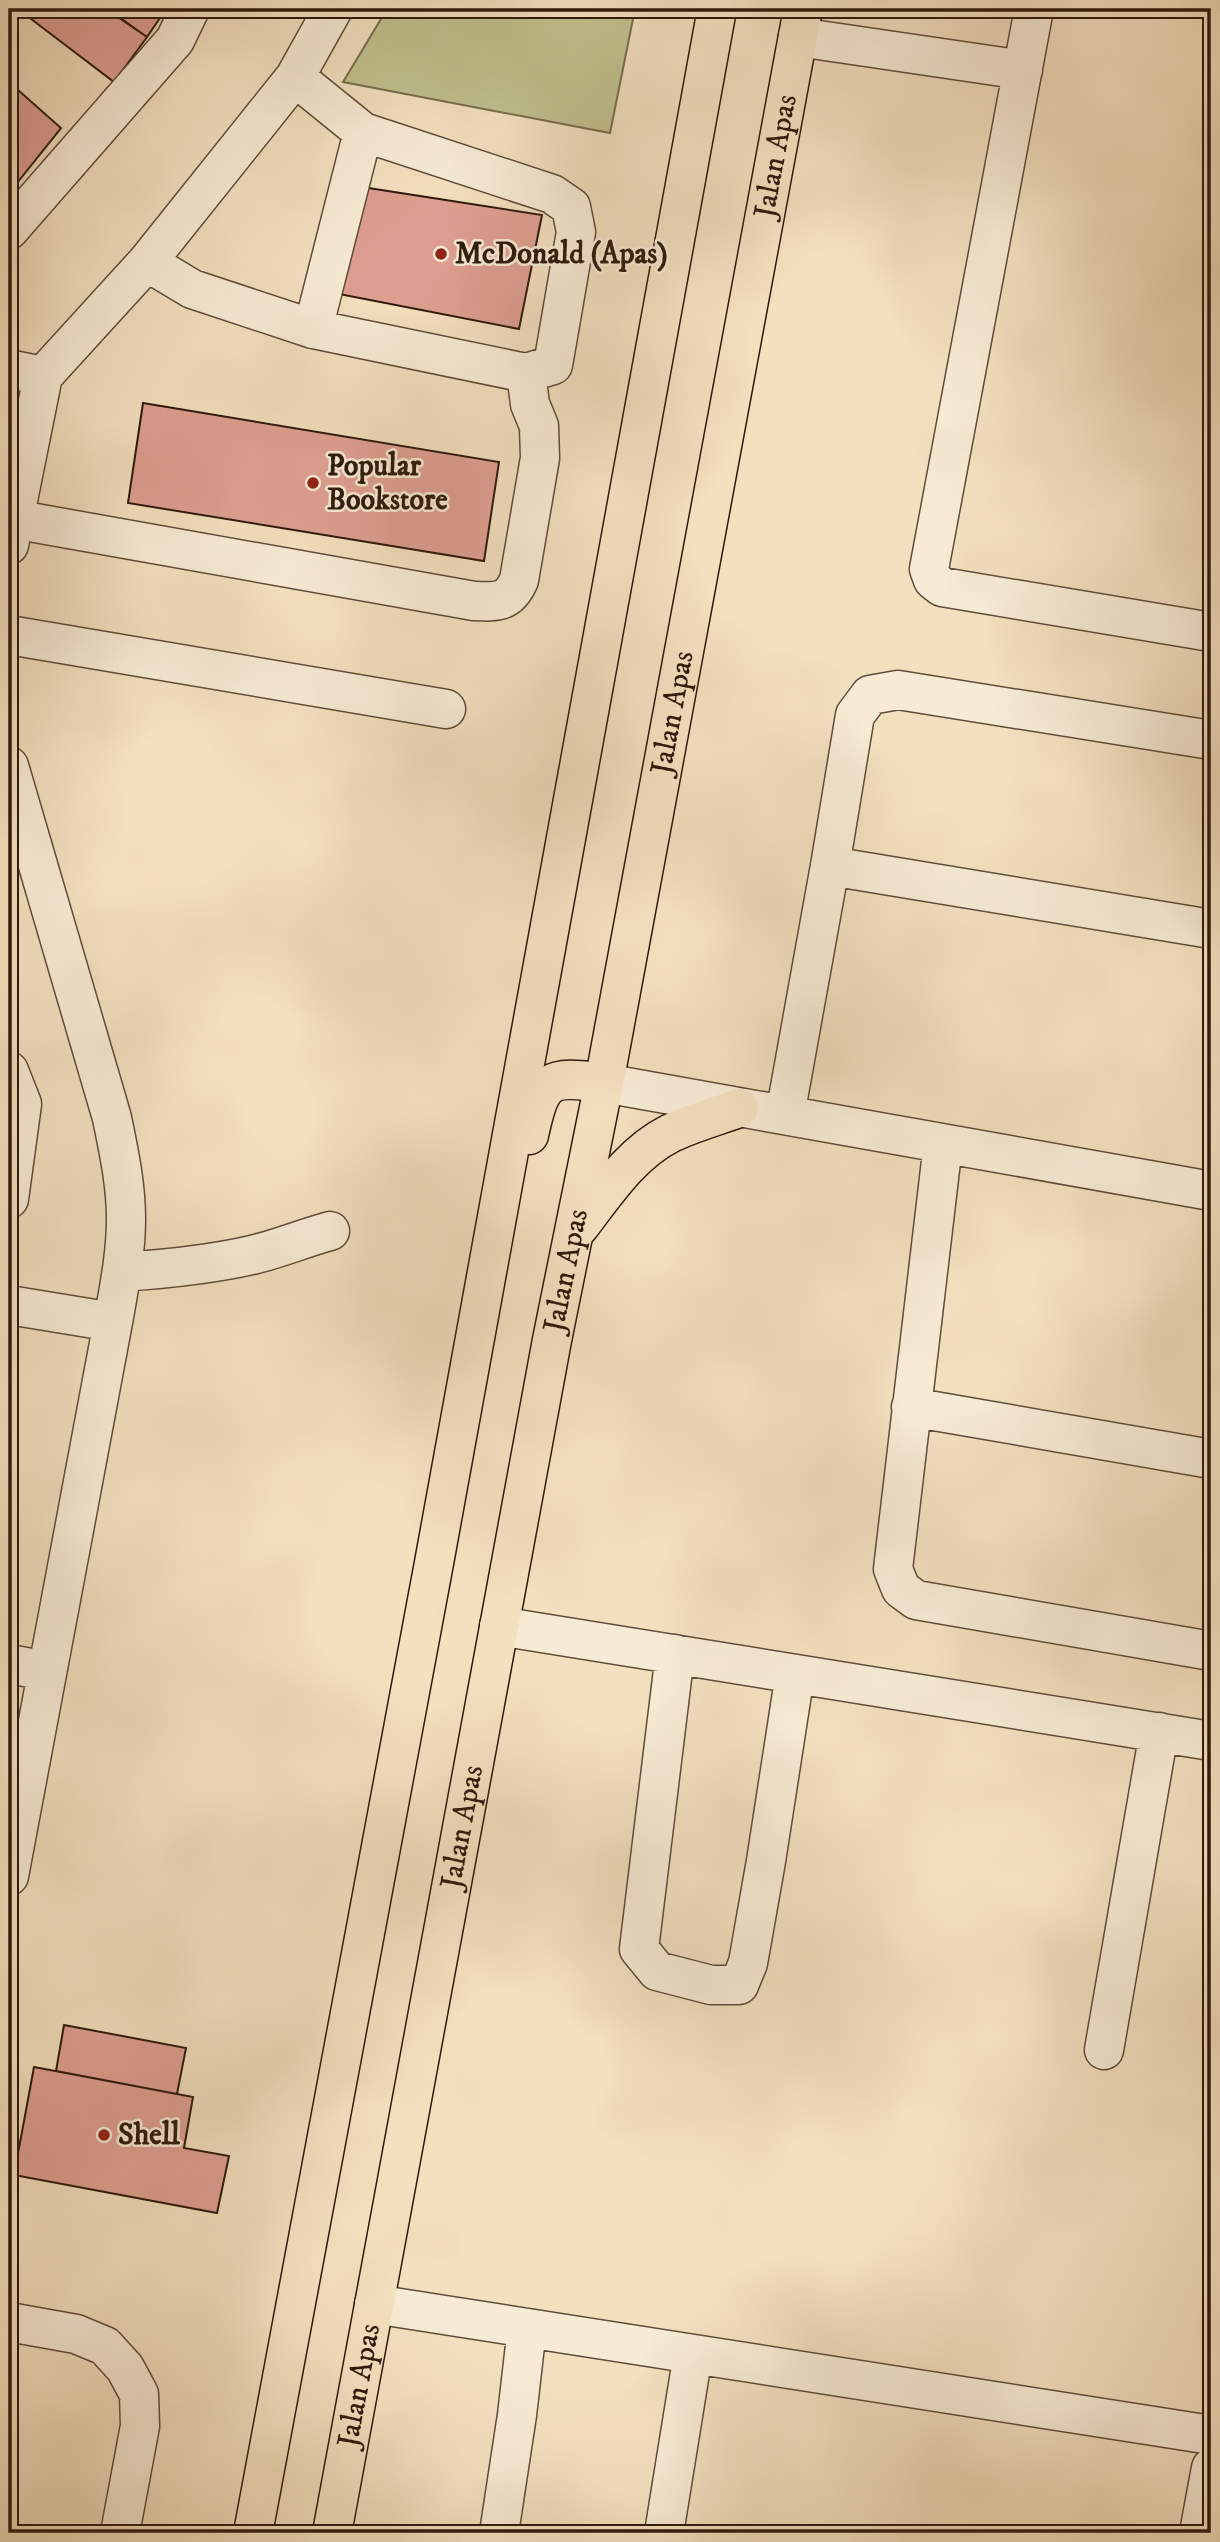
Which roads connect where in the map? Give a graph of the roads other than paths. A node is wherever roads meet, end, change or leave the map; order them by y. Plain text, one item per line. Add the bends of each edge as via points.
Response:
1 (190, 9) edge
2 (333, 9) edge
3 (717, 9) edge
4 (1034, 9) edge
5 (800, 23) edge
6 (1023, 70) junction
7 (295, 77) junction
8 (363, 132) junction
9 (9, 230) edge
10 (147, 262) junction
11 (313, 330) junction
12 (26, 372) edge
13 (526, 373) junction
14 (11, 532) edge
15 (1211, 632) edge
16 (9, 635) edge
17 (446, 709) dead end
18 (1211, 740) edge
19 (9, 766) edge
20 (830, 866) junction
21 (1211, 929) edge
22 (9, 1071) edge
23 (604, 1083) junction
24 (738, 1108) junction
25 (785, 1115) junction
26 (943, 1144) junction
27 (1211, 1191) edge
28 (9, 1199) edge
29 (330, 1231) dead end
30 (493, 1232) junction
31 (574, 1234) junction
32 (122, 1272) junction
33 (9, 1306) edge
34 (110, 1336) junction
35 (911, 1407) junction
36 (1211, 1459) edge
37 (499, 1626) junction
38 (1211, 1651) edge
39 (675, 1654) junction
40 (9, 1664) edge
41 (47, 1671) junction
42 (795, 1674) junction
43 (1159, 1732) junction
44 (1211, 1741) edge
45 (9, 1876) edge
46 (1104, 2050) dead end
47 (374, 2304) junction
48 (9, 2322) edge
49 (527, 2328) junction
50 (694, 2354) junction
51 (1211, 2435) edge
52 (1211, 2469) edge
53 (120, 2533) edge
54 (253, 2533) edge
55 (332, 2533) edge
56 (499, 2533) edge
57 (664, 2533) edge
58 (1199, 2533) edge

1 - 9 street via 175,40
2 - 7 street
3 - 30 highway
4 - 6 street
5 - 6 street
5 - 23 highway, Jalan Apas
6 - 15 street via 929,569 942,587
7 - 8 street
7 - 10 street
8 - 11 street
8 - 13 street via 552,194 570,207 576,232 552,365
10 - 11 street via 192,289
10 - 12 street
11 - 13 street
12 - 14 street
13 - 14 street via 530,404 539,426 541,458 519,580 504,600 474,601
16 - 17 street
18 - 20 street via 898,690 870,695 855,715
19 - 32 street via 112,1118 124,1184
20 - 21 street
20 - 25 street
22 - 28 street via 22,1104
23 - 24 street
23 - 30 highway via 568,1078 550,1084 538,1097 513,1211
23 - 31 highway, Jalan Apas
24 - 25 street
24 - 31 highway via 672,1133 644,1150
25 - 26 street
26 - 27 street
26 - 35 street
29 - 32 street via 230,1260
30 - 54 highway
31 - 37 highway, Jalan Apas
32 - 34 street
33 - 34 street
34 - 41 street
35 - 36 street
35 - 38 street via 893,1569 901,1589 916,1600
37 - 39 street
37 - 47 highway, Jalan Apas
39 - 42 street
39 - 42 street via 639,1949 657,1971 711,1985 740,1985 748,1963
40 - 41 street
41 - 45 street
42 - 43 street
43 - 44 street
43 - 46 street
47 - 49 street
47 - 55 highway, Jalan Apas
48 - 53 street via 76,2334 105,2346 125,2368 139,2394 139,2426
49 - 50 street
49 - 56 street
50 - 51 street
50 - 57 street
52 - 58 street

